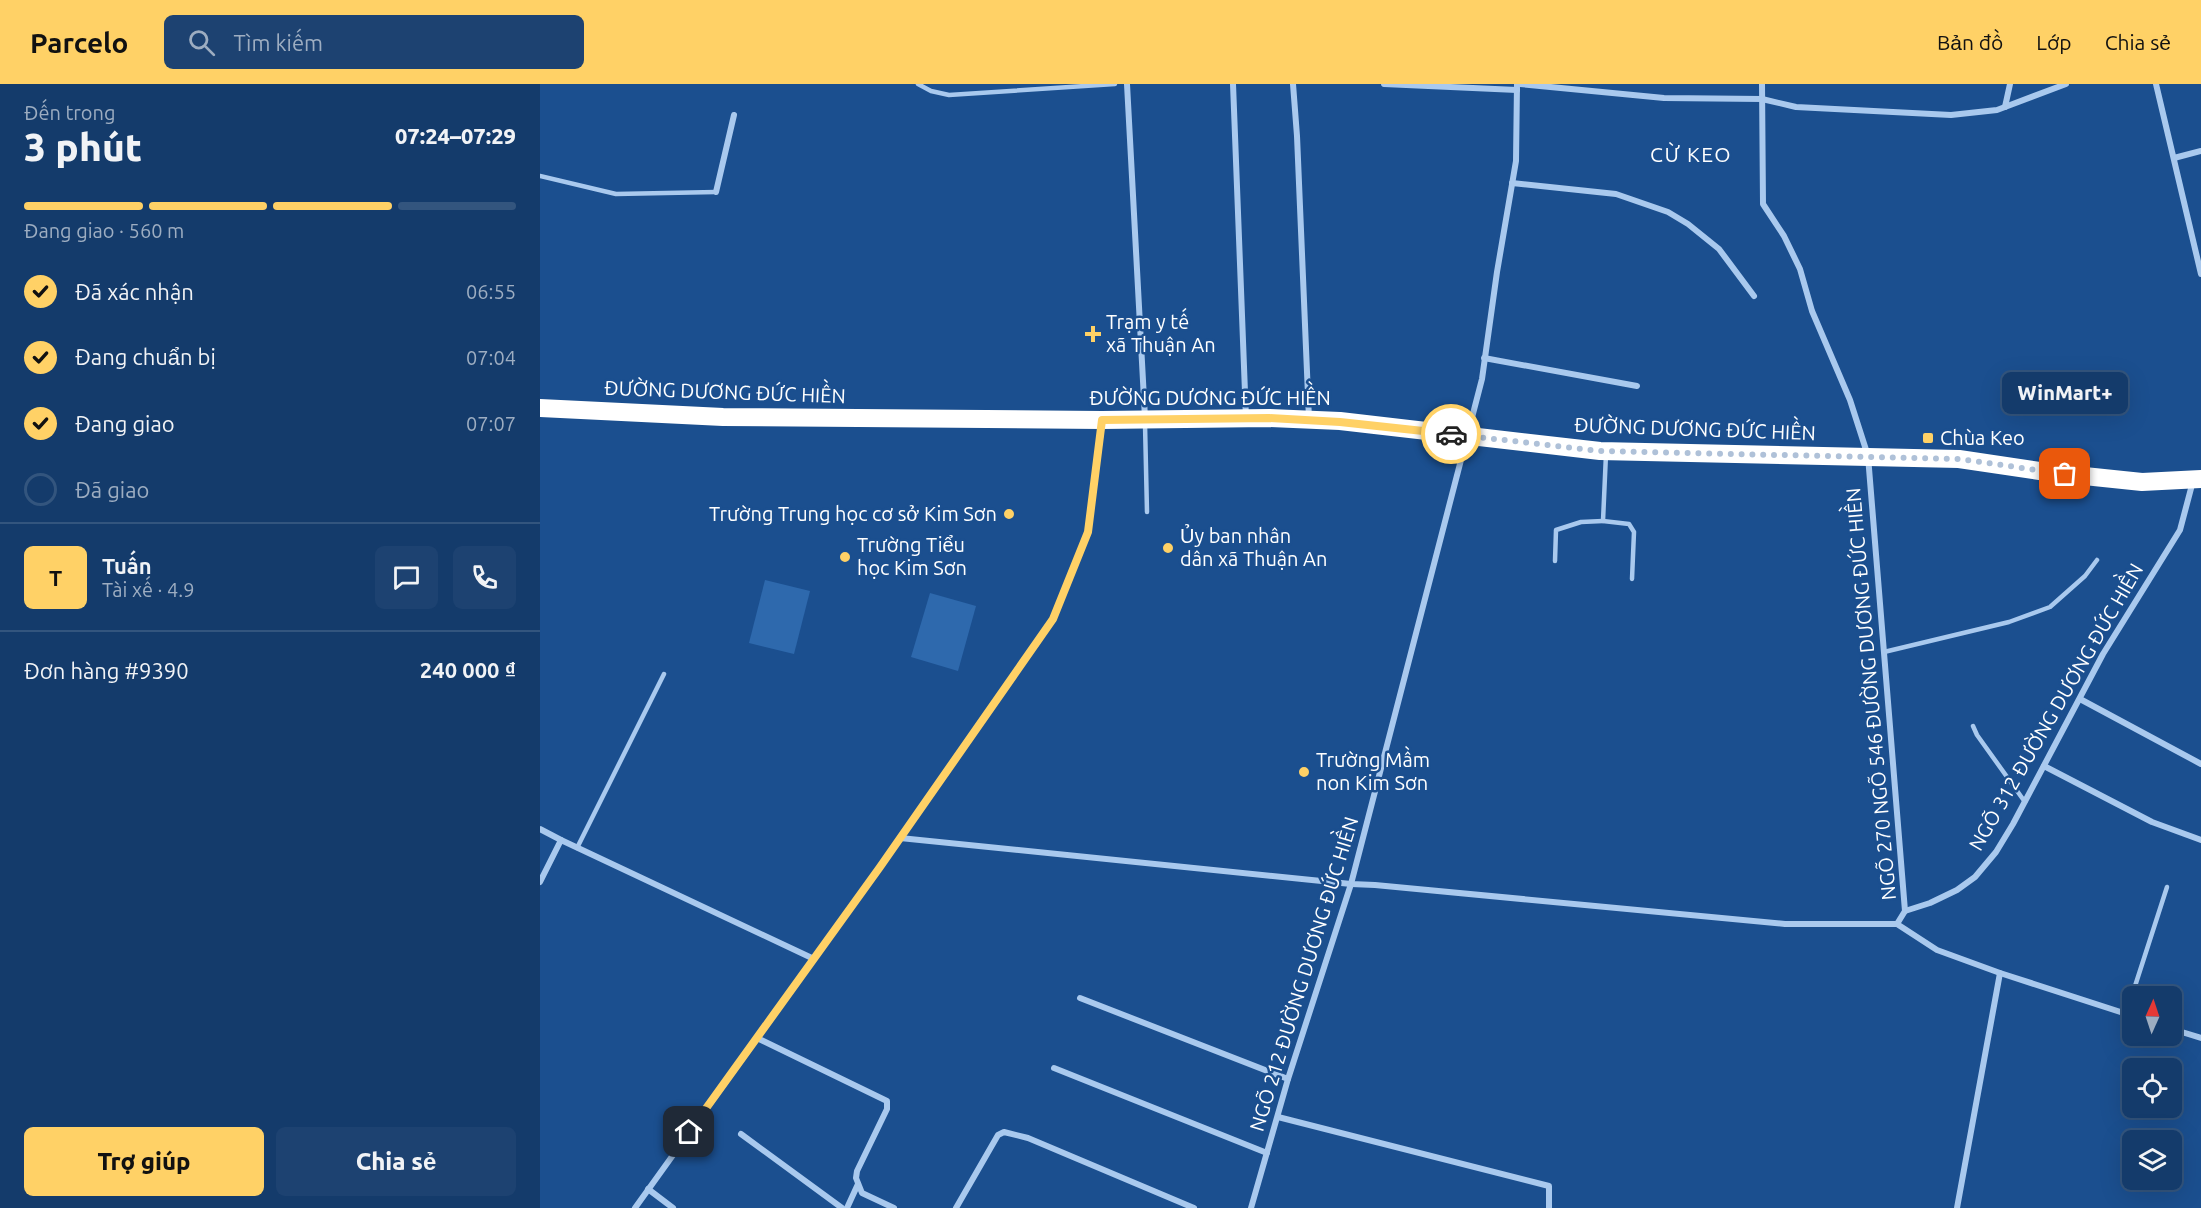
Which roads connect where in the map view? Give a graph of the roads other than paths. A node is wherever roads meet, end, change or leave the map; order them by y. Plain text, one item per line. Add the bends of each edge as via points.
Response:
1 (918, 84) edge
2 (1115, 84) edge
3 (1127, 84) edge
4 (1233, 84) edge
5 (1293, 84) edge
6 (1384, 84) edge
7 (1762, 84) edge
8 (2010, 84) edge
9 (2066, 84) edge
10 (2156, 84) edge
11 (1518, 86) edge
12 (1762, 99) junction
13 (2005, 107) junction
14 (734, 115) dead end
15 (2201, 151) edge
16 (2174, 158) junction
17 (540, 176) edge
18 (1512, 183) junction
19 (716, 192) joint
20 (2198, 244) edge
21 (2201, 274) edge
22 (1754, 296) dead end
23 (1484, 358) junction
24 (1636, 386) dead end
25 (540, 408) edge
26 (1246, 418) junction
27 (1145, 419) junction
28 (1102, 420) junction
29 (1309, 420) junction
30 (1466, 435) junction
31 (1606, 452) junction
32 (1868, 456) junction
33 (2197, 480) edge
34 (1147, 512) dead end
35 (1603, 521) junction
36 (2097, 560) dead end
37 (1554, 561) dead end
38 (1632, 579) dead end
39 (1884, 652) junction
40 (664, 674) dead end
41 (2080, 699) junction
42 (1973, 726) dead end
43 (2201, 764) edge
44 (2044, 766) junction
45 (2025, 802) junction
46 (540, 830) edge
47 (900, 838) junction
48 (561, 840) junction
49 (2201, 840) edge
50 (578, 848) junction
51 (540, 882) edge
52 (1351, 884) junction
53 (2167, 887) dead end
54 (1905, 911) junction
55 (1897, 924) junction
56 (814, 959) junction
57 (2000, 973) junction
58 (2138, 986) edge
59 (1080, 998) dead end
60 (2122, 1013) edge
61 (2182, 1032) edge
62 (757, 1038) junction
63 (2201, 1038) edge
64 (1054, 1068) dead end
65 (1288, 1079) junction
66 (1278, 1117) junction
67 (741, 1134) dead end
68 (1267, 1153) junction
69 (858, 1184) junction
70 (648, 1189) junction
71 (635, 1208) edge
72 (673, 1208) edge
73 (842, 1208) edge
74 (847, 1208) edge
75 (894, 1208) edge
76 (956, 1208) edge
77 (1194, 1208) edge
78 (1251, 1208) edge
79 (1549, 1208) edge
80 (1957, 1208) edge

1 - 2 lane via 949,95
3 - 27 street
4 - 26 street
5 - 29 street
6 - 11 street
7 - 12 street, NGÕ 270 NGÕ 546 ĐƯỜNG DƯƠNG ĐỨC HIỀN
8 - 13 street
9 - 13 street
10 - 16 street
11 - 12 street via 1664,98
11 - 18 street, NGÕ 212 ĐƯỜNG DƯƠNG ĐỨC HIỀN
12 - 13 street via 1796,107 1906,114 1970,114
12 - 32 street, NGÕ 270 NGÕ 546 ĐƯỜNG DƯƠNG ĐỨC HIỀN via 1763,204 1800,269 1812,311 1850,400
14 - 19 street
15 - 16 street
16 - 20 street
17 - 19 lane via 616,194
18 - 22 street via 1616,194 1668,212 1719,249
18 - 23 street, NGÕ 212 ĐƯỜNG DƯƠNG ĐỨC HIỀN
20 - 21 street
23 - 24 street
23 - 30 street, NGÕ 212 ĐƯỜNG DƯƠNG ĐỨC HIỀN
25 - 28 highway, ĐƯỜNG DƯƠNG ĐỨC HIỀN via 723,417
26 - 27 highway, ĐƯỜNG DƯƠNG ĐỨC HIỀN
26 - 29 highway, ĐƯỜNG DƯƠNG ĐỨC HIỀN
27 - 28 highway, ĐƯỜNG DƯƠNG ĐỨC HIỀN
27 - 34 lane
28 - 47 street via 1088,532 1053,619
29 - 30 highway, ĐƯỜNG DƯƠNG ĐỨC HIỀN
30 - 31 highway, ĐƯỜNG DƯƠNG ĐỨC HIỀN
30 - 52 street, NGÕ 212 ĐƯỜNG DƯƠNG ĐỨC HIỀN
31 - 32 highway, ĐƯỜNG DƯƠNG ĐỨC HIỀN
31 - 35 lane
32 - 33 highway, ĐƯỜNG DƯƠNG ĐỨC HIỀN via 1959,459 2142,482
32 - 39 street, NGÕ 270 NGÕ 546 ĐƯỜNG DƯƠNG ĐỨC HIỀN
33 - 41 street, NGÕ 312 ĐƯỜNG DƯƠNG ĐỨC HIỀN via 2180,530 2103,654
35 - 37 lane via 1564,525 1556,530
35 - 38 lane via 1629,524 1634,532
36 - 39 lane via 2050,607
39 - 54 street, NGÕ 270 NGÕ 546 ĐƯỜNG DƯƠNG ĐỨC HIỀN
40 - 50 lane
41 - 43 street
41 - 44 street, NGÕ 312 ĐƯỜNG DƯƠNG ĐỨC HIỀN
42 - 45 lane
44 - 45 street, NGÕ 312 ĐƯỜNG DƯƠNG ĐỨC HIỀN
44 - 49 street via 2152,822
45 - 54 street, NGÕ 312 ĐƯỜNG DƯƠNG ĐỨC HIỀN via 1996,852 1975,877 1957,890
46 - 48 street
47 - 52 street
47 - 56 street
48 - 50 street
48 - 51 street
50 - 56 street
52 - 55 street via 1785,924
52 - 65 street, NGÕ 212 ĐƯỜNG DƯƠNG ĐỨC HIỀN
53 - 58 lane
54 - 55 street, NGÕ 270 NGÕ 546 ĐƯỜNG DƯƠNG ĐỨC HIỀN
55 - 57 street, NGÕ 270 NGÕ 546 ĐƯỜNG DƯƠNG ĐỨC HIỀN via 1937,950
56 - 62 street
57 - 60 street, NGÕ 270 NGÕ 546 ĐƯỜNG DƯƠNG ĐỨC HIỀN
57 - 80 street
59 - 65 street
61 - 63 street
62 - 69 street via 887,1101 887,1109 857,1171
62 - 70 street
64 - 68 street
65 - 66 street, NGÕ 212 ĐƯỜNG DƯƠNG ĐỨC HIỀN
66 - 68 street, NGÕ 212 ĐƯỜNG DƯƠNG ĐỨC HIỀN
66 - 79 street via 1549,1186
67 - 73 street
68 - 78 street, NGÕ 212 ĐƯỜNG DƯƠNG ĐỨC HIỀN
69 - 74 street
69 - 75 street via 862,1193
70 - 71 street
70 - 72 street
76 - 77 street via 998,1135 1010,1132

